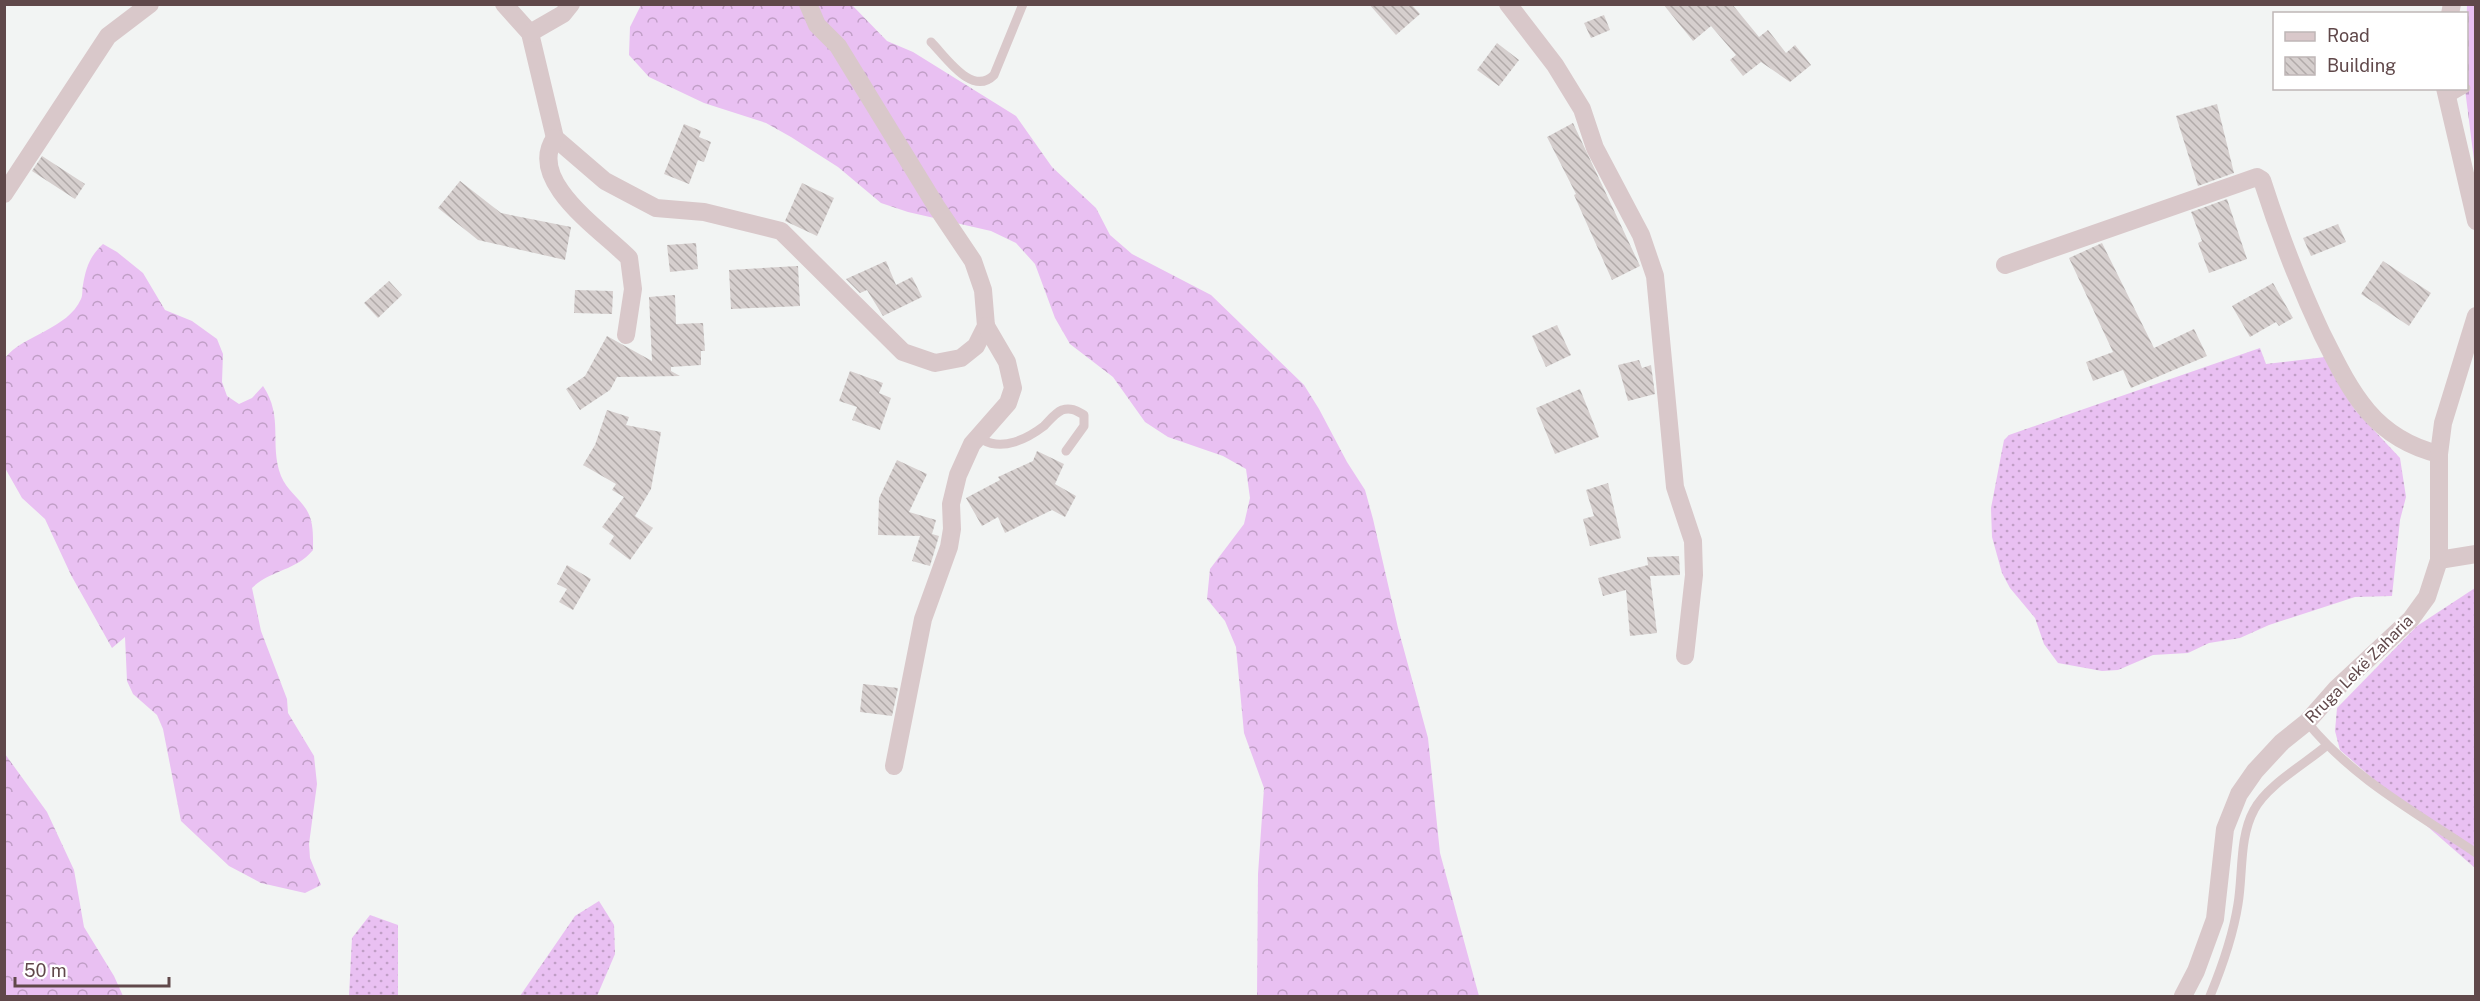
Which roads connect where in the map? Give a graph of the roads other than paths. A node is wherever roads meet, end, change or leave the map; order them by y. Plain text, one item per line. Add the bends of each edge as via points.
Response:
1 (150, 4) edge
2 (504, 4) edge
3 (571, 4) edge
4 (808, 4) edge
5 (1023, 4) edge
6 (1508, 4) edge
7 (530, 33) junction
8 (931, 42) dead end
9 (2445, 94) edge
10 (555, 138) junction
11 (4, 194) edge
12 (2475, 221) edge
13 (2005, 265) dead end
14 (2475, 316) edge
15 (986, 326) junction
16 (626, 335) dead end
17 (981, 432) junction
18 (1066, 451) dead end
19 (2439, 454) junction
20 (2475, 554) edge
21 (2439, 560) junction
22 (1685, 656) dead end
23 (2307, 722) junction
24 (2326, 746) junction
25 (894, 766) dead end
26 (2475, 853) edge
27 (2183, 996) edge
28 (2210, 996) edge

1 - 11 street via 108,36
2 - 7 street
3 - 7 street via 563,14
4 - 15 street via 817,25 838,46 973,261 983,290
5 - 8 lane via 994,75 987,82 969,80
6 - 22 street via 1555,65 1582,109 1595,148 1641,235 1656,276 1675,487 1694,542
7 - 10 street
9 - 12 street
10 - 15 street via 605,181 656,208 704,212 780,231 903,352 935,363 961,358 976,346
10 - 16 street via 548,148 549,161 559,187 575,210 629,258 633,290
13 - 19 street via 2258,177 2308,308 2353,394 2375,420 2397,437
14 - 19 street, Rruga Lekë Zaharia via 2452,390
15 - 17 street via 1007,362 1013,388 1008,403
17 - 18 lane via 983,440 992,445 1006,445 1041,428 1060,411 1073,409 1084,415 1084,426
17 - 25 street via 954,489 949,547 923,619
19 - 21 street, Rruga Lekë Zaharia
20 - 21 street
21 - 23 street, Rruga Lekë Zaharia via 2427,597 2411,619 2337,688
23 - 24 lane
23 - 27 street, Rruga Lekë Zaharia via 2255,771 2232,809 2225,829 2215,919
24 - 26 lane via 2363,777
24 - 28 lane via 2274,787 2254,810 2245,842 2238,905 2225,959

